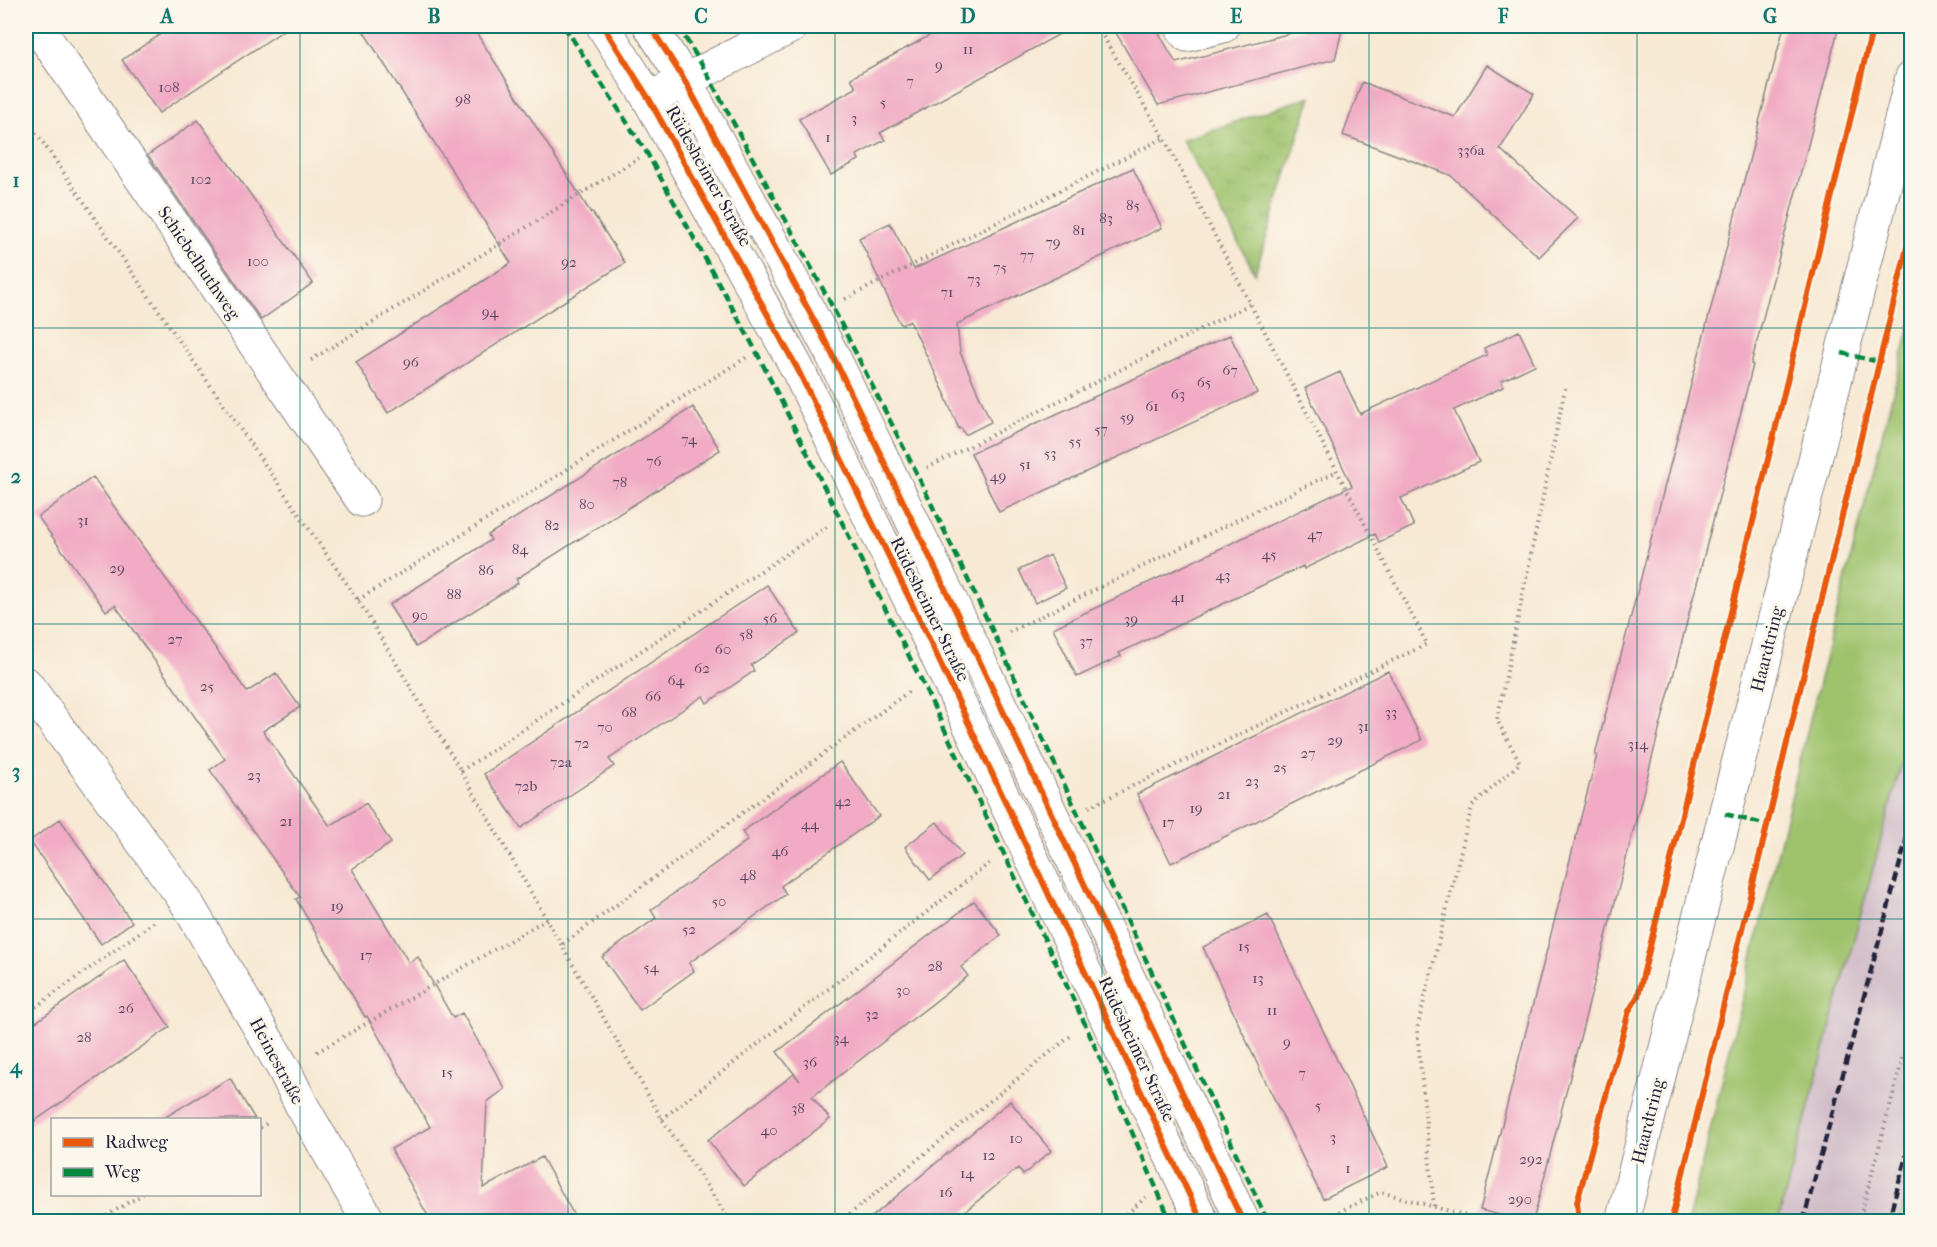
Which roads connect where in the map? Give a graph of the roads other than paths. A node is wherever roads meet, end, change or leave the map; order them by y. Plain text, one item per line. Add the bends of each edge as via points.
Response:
1 (37, 26) edge
2 (603, 26) edge
3 (650, 26) edge
4 (792, 26) edge
5 (1181, 26) edge
6 (1223, 26) edge
7 (1911, 77) edge
8 (685, 81) junction
9 (649, 99) junction
10 (362, 500) dead end
11 (26, 684) edge
12 (369, 1221) edge
13 (1202, 1221) edge
14 (1243, 1221) edge
15 (1622, 1221) edge

1 - 10 main road, Schiebelhuthweg
2 - 9 main road, Rüdesheimer Straße
3 - 8 main road, Rüdesheimer Straße
4 - 8 main road
5 - 6 main road via 1187,35
7 - 15 main road, Haardtring
8 - 9 main road
8 - 14 main road, Rüdesheimer Straße via 851,394
9 - 13 main road, Rüdesheimer Straße via 802,378
11 - 12 main road, Heinestraße via 185,900

